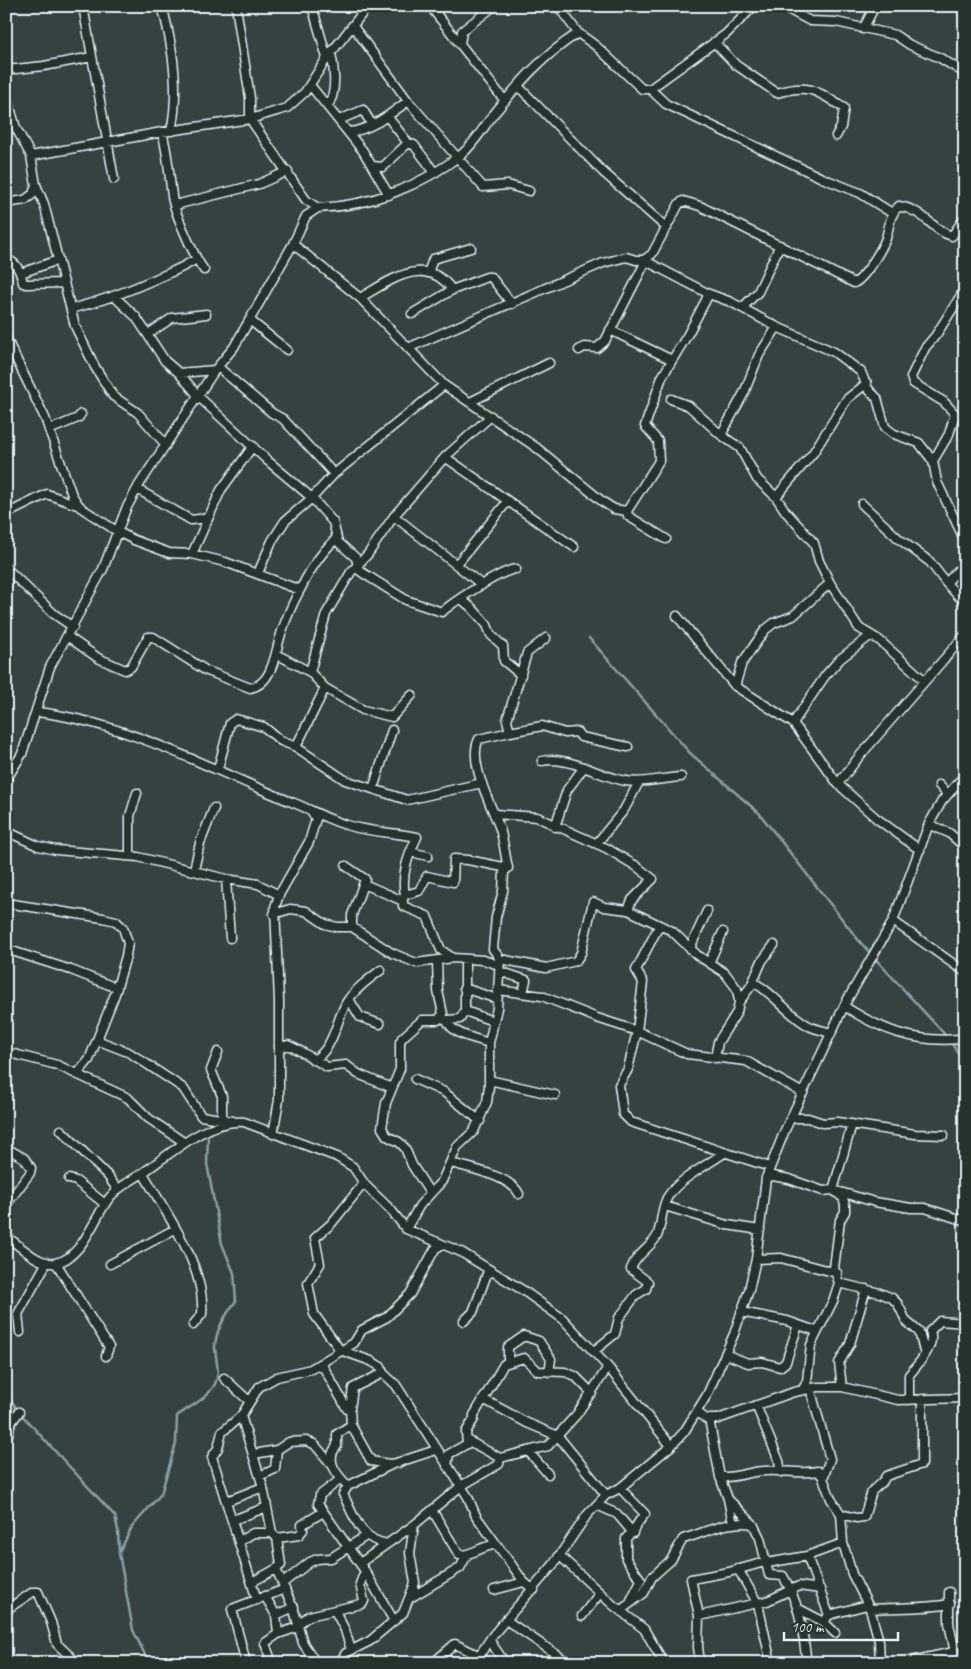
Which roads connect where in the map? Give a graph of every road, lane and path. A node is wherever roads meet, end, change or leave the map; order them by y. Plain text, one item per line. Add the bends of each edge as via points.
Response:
1 (83, 6) edge
2 (162, 6) edge
3 (236, 6) edge
4 (312, 6) edge
5 (368, 6) edge
6 (430, 6) edge
7 (494, 6) edge
8 (558, 6) edge
9 (754, 6) edge
10 (782, 6) edge
11 (874, 6) edge
12 (353, 26) junction
13 (863, 29) junction
14 (578, 33) junction
15 (714, 42) junction
16 (460, 44) junction
17 (329, 56) junction
18 (92, 57) junction
19 (6, 70) edge
20 (965, 73) edge
21 (310, 85) junction
22 (518, 86) junction
23 (650, 89) junction
24 (6, 94) edge
25 (408, 101) junction
26 (505, 101) junction
27 (327, 106) junction
28 (387, 116) junction
29 (250, 118) junction
30 (339, 120) junction
31 (371, 123) junction
32 (171, 131) junction
33 (162, 132) junction
34 (348, 132) junction
35 (836, 136) dead end
36 (108, 142) junction
37 (408, 143) junction
38 (31, 156) junction
39 (457, 156) junction
40 (373, 166) junction
41 (288, 171) junction
42 (436, 173) junction
43 (114, 179) dead end
44 (36, 185) junction
45 (529, 192) dead end
46 (389, 195) junction
47 (6, 203) edge
48 (175, 205) junction
49 (318, 208) junction
50 (892, 213) junction
51 (965, 217) edge
52 (667, 228) junction
53 (293, 244) junction
54 (780, 245) junction
55 (471, 248) dead end
56 (196, 259) junction
57 (6, 260) edge
58 (58, 260) junction
59 (645, 260) junction
60 (204, 270) dead end
61 (428, 272) junction
62 (21, 273) junction
63 (64, 283) junction
64 (965, 289) edge
65 (452, 290) junction
66 (709, 294) junction
67 (115, 297) junction
68 (360, 298) junction
69 (512, 304) junction
70 (742, 308) junction
71 (71, 309) junction
72 (206, 314) dead end
73 (412, 314) dead end
74 (251, 321) junction
75 (776, 327) junction
76 (610, 330) junction
77 (148, 334) junction
78 (6, 339) edge
79 (408, 348) junction
80 (287, 350) dead end
81 (579, 350) dead end
82 (15, 359) junction
83 (672, 360) junction
84 (6, 362) edge
85 (549, 363) dead end
86 (216, 368) junction
87 (179, 373) junction
88 (867, 383) junction
89 (444, 385) junction
90 (199, 397) junction
91 (671, 399) dead end
92 (470, 402) junction
93 (81, 414) dead end
94 (955, 414) junction
95 (965, 415) edge
96 (491, 416) junction
97 (49, 430) junction
98 (721, 435) junction
99 (166, 445) junction
100 (253, 446) junction
101 (445, 457) junction
102 (933, 460) junction
103 (334, 474) junction
104 (137, 489) junction
105 (776, 497) junction
106 (312, 498) junction
107 (507, 502) junction
108 (862, 504) dead end
109 (80, 506) junction
110 (627, 511) junction
111 (6, 514) edge
112 (394, 516) junction
113 (207, 518) junction
114 (118, 532) junction
115 (337, 538) junction
116 (666, 539) dead end
117 (965, 541) edge
118 (574, 547) dead end
119 (192, 554) junction
120 (965, 562) edge
121 (457, 564) junction
122 (358, 565) junction
123 (6, 568) edge
124 (516, 569) dead end
125 (258, 573) junction
126 (830, 583) junction
127 (946, 583) junction
128 (482, 585) junction
129 (300, 590) junction
130 (461, 599) junction
131 (965, 603) edge
132 (677, 616) dead end
133 (73, 627) junction
134 (965, 635) edge
135 (67, 636) junction
136 (870, 636) junction
137 (546, 638) dead end
138 (276, 654) junction
139 (310, 672) junction
140 (521, 675) junction
141 (926, 681) junction
142 (735, 686) junction
143 (325, 688) junction
144 (412, 695) dead end
145 (37, 712) junction
146 (793, 723) junction
147 (392, 730) dead end
148 (510, 732) junction
149 (296, 747) junction
150 (628, 747) dead end
151 (542, 761) dead end
152 (584, 767) junction
153 (218, 769) junction
154 (965, 775) edge
155 (681, 777) dead end
156 (6, 780) edge
157 (639, 782) junction
158 (482, 783) junction
159 (838, 784) junction
160 (939, 784) dead end
161 (373, 788) junction
162 (137, 793) dead end
163 (947, 794) junction
164 (214, 808) dead end
165 (312, 812) junction
166 (494, 814) junction
167 (929, 824) junction
168 (555, 827) junction
169 (6, 831) edge
170 (598, 843) junction
171 (965, 847) edge
172 (920, 850) junction
173 (410, 852) junction
174 (130, 856) junction
175 (428, 856) dead end
176 (346, 866) dead end
177 (508, 868) junction
178 (194, 870) junction
179 (226, 879) junction
180 (365, 880) junction
181 (279, 895) junction
182 (404, 898) junction
183 (6, 903) edge
184 (628, 910) junction
185 (706, 911) dead end
186 (274, 914) junction
187 (893, 921) junction
188 (658, 926) junction
189 (352, 927) junction
190 (723, 932) dead end
191 (230, 938) dead end
192 (774, 945) dead end
193 (690, 948) junction
194 (6, 955) edge
195 (453, 958) junction
196 (465, 960) junction
197 (437, 961) junction
198 (709, 964) junction
199 (499, 965) junction
200 (381, 970) dead end
201 (965, 972) edge
202 (753, 982) junction
203 (117, 988) junction
204 (464, 988) junction
205 (523, 993) junction
206 (497, 994) junction
207 (349, 999) junction
208 (739, 1002) junction
209 (844, 1006) junction
210 (465, 1010) junction
211 (444, 1019) junction
212 (493, 1022) junction
213 (380, 1024) dead end
214 (637, 1031) junction
215 (831, 1033) junction
216 (959, 1039) dead end
217 (97, 1040) junction
218 (279, 1042) junction
219 (489, 1043) junction
220 (6, 1052) edge
221 (218, 1052) dead end
222 (715, 1058) junction
223 (313, 1060) junction
224 (78, 1073) junction
225 (415, 1079) dead end
226 (489, 1080) junction
227 (392, 1088) junction
228 (803, 1093) junction
229 (555, 1095) dead end
230 (222, 1117) junction
231 (790, 1118) junction
232 (235, 1121) junction
233 (480, 1121) junction
234 (852, 1124) junction
235 (61, 1130) dead end
236 (273, 1134) junction
237 (944, 1135) dead end
238 (185, 1143) junction
239 (6, 1148) edge
240 (724, 1153) junction
241 (451, 1163) junction
242 (770, 1167) junction
243 (143, 1173) junction
244 (766, 1178) junction
245 (69, 1179) dead end
246 (364, 1183) junction
247 (117, 1189) junction
248 (834, 1190) junction
249 (430, 1192) junction
250 (519, 1194) dead end
251 (6, 1204) edge
252 (105, 1204) junction
253 (665, 1206) junction
254 (965, 1221) edge
255 (175, 1229) junction
256 (406, 1229) junction
257 (760, 1230) junction
258 (6, 1236) edge
259 (441, 1245) junction
260 (756, 1259) junction
261 (51, 1262) junction
262 (110, 1264) dead end
263 (488, 1271) junction
264 (837, 1273) junction
265 (839, 1283) junction
266 (866, 1289) junction
267 (741, 1312) junction
268 (464, 1321) dead end
269 (965, 1323) edge
270 (193, 1325) dead end
271 (798, 1325) junction
272 (816, 1331) junction
273 (20, 1332) dead end
274 (340, 1350) junction
275 (594, 1351) junction
276 (725, 1354) junction
277 (925, 1354) junction
278 (106, 1356) dead end
279 (508, 1361) junction
280 (316, 1366) junction
281 (608, 1368) junction
282 (549, 1372) junction
283 (383, 1373) junction
284 (224, 1378) dead end
285 (842, 1387) junction
286 (807, 1389) junction
287 (592, 1393) junction
288 (965, 1398) edge
289 (483, 1399) junction
290 (922, 1399) junction
291 (909, 1400) junction
292 (250, 1401) junction
293 (756, 1405) junction
294 (350, 1409) junction
295 (19, 1412) dead end
296 (697, 1412) junction
297 (241, 1416) junction
298 (709, 1419) junction
299 (351, 1425) junction
300 (558, 1436) junction
301 (467, 1440) junction
302 (6, 1442) edge
303 (672, 1446) junction
304 (277, 1450) junction
305 (436, 1450) junction
306 (528, 1451) junction
307 (254, 1454) junction
308 (500, 1458) junction
309 (398, 1463) junction
310 (332, 1465) junction
311 (447, 1466) junction
312 (781, 1472) junction
313 (548, 1474) dead end
314 (260, 1476) junction
315 (720, 1477) junction
316 (823, 1477) junction
317 (341, 1480) junction
318 (348, 1486) junction
319 (461, 1486) junction
320 (263, 1487) junction
321 (620, 1488) junction
322 (606, 1495) junction
323 (728, 1499) junction
324 (227, 1502) junction
325 (597, 1505) junction
326 (267, 1506) junction
327 (432, 1510) junction
328 (323, 1512) junction
329 (841, 1514) junction
330 (233, 1520) junction
331 (733, 1524) junction
332 (753, 1524) junction
333 (414, 1525) junction
334 (633, 1532) junction
335 (275, 1535) junction
336 (366, 1536) junction
337 (240, 1541) junction
338 (844, 1543) junction
339 (387, 1544) junction
340 (497, 1545) junction
341 (348, 1548) junction
342 (467, 1555) junction
343 (559, 1555) junction
344 (807, 1556) junction
345 (766, 1562) junction
346 (360, 1563) junction
347 (276, 1569) junction
348 (738, 1569) junction
349 (365, 1571) junction
350 (252, 1582) junction
351 (524, 1582) junction
352 (284, 1586) junction
353 (820, 1589) junction
354 (494, 1590) dead end
355 (534, 1590) junction
356 (791, 1590) junction
357 (949, 1592) dead end
358 (600, 1593) junction
359 (265, 1596) junction
360 (410, 1598) junction
361 (257, 1600) junction
362 (758, 1604) junction
363 (950, 1604) junction
364 (868, 1607) junction
365 (624, 1608) junction
366 (294, 1609) junction
367 (800, 1609) junction
368 (6, 1610) edge
369 (335, 1611) junction
370 (276, 1615) junction
371 (309, 1616) junction
372 (582, 1616) dead end
373 (699, 1616) junction
374 (827, 1618) junction
375 (506, 1620) junction
376 (394, 1621) junction
377 (298, 1625) junction
378 (835, 1633) dead end
379 (278, 1634) junction
380 (492, 1638) junction
381 (351, 1650) junction
382 (954, 1652) junction
383 (477, 1660) edge
384 (916, 1660) dead end
385 (934, 1660) edge
386 (569, 1662) edge
387 (698, 1662) edge
388 (77, 1663) edge
389 (246, 1663) edge
390 (272, 1663) edge
391 (316, 1663) edge
392 (339, 1663) edge
393 (433, 1663) edge
394 (505, 1663) edge
395 (664, 1663) edge
396 (771, 1663) edge
397 (807, 1663) edge
398 (880, 1663) edge
399 (957, 1663) edge

1 - 18 street
2 - 32 street via 175,75
3 - 29 street
4 - 17 street
5 - 12 street
6 - 16 street
7 - 16 street via 462,31
8 - 14 street
9 - 15 street
10 - 13 street via 810,21 836,22
11 - 13 street
12 - 17 street
12 - 25 street
13 - 20 street via 895,35
14 - 22 street via 534,66
14 - 23 street via 642,89
15 - 23 street
15 - 35 street via 736,65 777,92 797,87 814,90 844,108
16 - 26 street
17 - 21 street
17 - 27 street via 335,73 332,101
18 - 19 street
18 - 36 street
21 - 27 street
21 - 29 street via 288,108
22 - 26 street
22 - 52 street via 603,172
23 - 50 street via 666,104 860,193
24 - 38 street via 16,128
25 - 28 street
25 - 39 street via 446,148
26 - 39 street
27 - 30 street
28 - 31 street
28 - 37 street
29 - 32 street
29 - 41 street
30 - 31 street via 362,110
30 - 34 street
31 - 34 street via 358,131
32 - 33 street
33 - 36 street
33 - 48 street
34 - 40 street
36 - 38 street
36 - 43 street
37 - 40 street via 384,167
37 - 42 street via 414,145
38 - 44 street
39 - 42 street
39 - 45 street via 483,187 508,185
40 - 46 street
41 - 48 street via 259,184
41 - 49 street via 306,200
42 - 46 street
44 - 47 street via 34,194 25,200
44 - 58 street
46 - 49 street
48 - 56 street
49 - 53 street via 306,216
50 - 51 street via 899,206 909,208 923,214 944,234 952,236
50 - 54 street via 886,239 857,282 850,282
52 - 54 street via 679,204 688,201
52 - 59 street
53 - 68 street
53 - 74 street
54 - 70 street via 758,292
55 - 61 street via 433,260
56 - 60 street
56 - 67 street via 186,267
57 - 62 street via 14,263
58 - 62 street
58 - 63 street
59 - 66 street
59 - 69 street via 626,257 603,263
59 - 76 street
61 - 65 street via 444,278
61 - 68 street via 408,272
62 - 63 street via 26,284
63 - 71 street
64 - 94 street via 925,348 911,377 913,383 944,402
65 - 69 street via 468,282 491,277
65 - 73 street
66 - 70 street
66 - 83 street
67 - 71 street
67 - 77 street via 130,310
68 - 79 street
69 - 79 street
70 - 75 street
71 - 99 street via 87,351 113,396 138,414
72 - 77 street via 172,318
74 - 80 street
74 - 86 street
75 - 88 street via 834,352 861,372
75 - 98 street
76 - 81 street via 597,348
76 - 83 street
77 - 87 street via 165,361
78 - 82 street
79 - 89 street
82 - 84 street
82 - 97 street
83 - 110 street via 662,377 645,426 658,441 660,461
85 - 92 street
86 - 87 street
86 - 90 street
86 - 103 street via 283,419
87 - 90 street
88 - 102 street via 877,398 885,426 894,434 919,443
88 - 105 street via 847,399 813,453
89 - 92 street
89 - 103 street
90 - 99 street
90 - 100 street
91 - 98 street via 688,406
92 - 96 street
93 - 97 street
94 - 95 street
94 - 102 street via 949,434
96 - 101 street
96 - 110 street via 537,448 603,502 614,509
97 - 109 street via 72,495
98 - 105 street via 740,448 757,479
99 - 104 street
100 - 106 street
100 - 113 street via 221,490
101 - 107 street
101 - 112 street
102 - 117 street via 937,482
103 - 106 street
104 - 113 street via 191,520
104 - 114 street
105 - 126 street via 814,542
106 - 115 street via 333,522
106 - 125 street via 278,529
107 - 118 street
107 - 121 street
108 - 127 street via 898,538 930,562
109 - 111 street via 47,494
109 - 114 street
110 - 116 street via 628,516
112 - 121 street
112 - 122 street
113 - 119 street
114 - 119 street via 169,553
114 - 133 street via 104,569
115 - 122 street via 356,558
115 - 129 street via 311,569
119 - 125 street
120 - 127 street
121 - 128 street
122 - 130 street via 363,573 406,600 442,612
122 - 139 street via 326,614
123 - 133 street via 54,614
124 - 128 street via 508,570
125 - 129 street
126 - 136 street via 859,628
126 - 142 street via 793,616 765,630 742,663
127 - 131 street
128 - 130 street
129 - 138 street
130 - 140 street via 503,646 504,660 510,668
132 - 142 street
133 - 135 street
134 - 141 street
135 - 138 street via 98,658 125,670 131,668 148,637 152,637 206,670 250,688 262,683
135 - 145 street via 50,666
136 - 141 street via 879,640
136 - 146 street via 824,676
137 - 140 street via 527,653
138 - 139 street
139 - 143 street
140 - 148 street via 507,720
141 - 159 street
142 - 146 street
143 - 144 street via 363,710 392,717
143 - 149 street
145 - 153 street via 95,723 165,746
145 - 156 street via 22,754
146 - 159 street
147 - 161 street
148 - 150 street via 547,726
148 - 158 street via 479,739 476,754
149 - 153 street via 281,741 264,727 232,720
149 - 161 street via 340,777
151 - 152 street
152 - 157 street via 624,781
152 - 168 street via 567,790
153 - 165 street via 237,781
154 - 163 street
155 - 157 street
157 - 170 street via 624,810
158 - 161 street via 407,800
158 - 166 street
159 - 172 street via 876,818
160 - 163 street
162 - 174 street via 130,816
163 - 167 street
164 - 178 street via 200,843
165 - 173 street via 349,826 418,837
165 - 181 street via 316,819 309,842
166 - 168 street via 537,817
166 - 177 street via 501,831
167 - 171 street via 949,833
167 - 172 street
168 - 170 street
169 - 174 street via 38,846 56,850
170 - 184 street via 653,879 632,900
172 - 187 street
173 - 175 street
173 - 182 street via 402,885
174 - 178 street
176 - 180 street
177 - 182 street via 454,859 453,882 427,876 419,891
177 - 199 street via 504,872 493,949
178 - 179 street
179 - 181 street via 258,884
179 - 191 street
180 - 182 street via 364,884 370,888
180 - 189 street via 352,915
181 - 186 street
182 - 195 street via 403,906 427,916 441,950
183 - 203 street via 116,921 123,928 128,943
184 - 188 street
184 - 199 street via 593,902 576,961 546,968
185 - 193 street
186 - 189 street via 290,909 306,911 325,924
186 - 218 street
187 - 201 street
187 - 209 street
188 - 193 street via 672,931
188 - 214 street via 636,970 642,982
189 - 197 street via 416,963
190 - 198 street
192 - 202 street via 762,961
193 - 198 street
194 - 203 street via 12,951
195 - 196 street
195 - 197 street
196 - 199 street via 483,960
196 - 204 street
197 - 211 street
198 - 208 street via 725,973 737,989
199 - 205 street via 526,980
199 - 206 street
200 - 207 street
202 - 208 street
202 - 215 street via 768,989 780,1003 810,1026
203 - 217 street
204 - 206 street
204 - 210 street
205 - 206 street
205 - 214 street via 542,996
206 - 212 street
207 - 213 street via 360,1017
207 - 223 street via 323,1055
208 - 222 street via 718,1042
209 - 215 street
209 - 216 street via 876,1026 899,1033 930,1040
210 - 211 street via 460,1019
210 - 212 street
211 - 219 street via 459,1033
211 - 227 street via 422,1020 402,1038 400,1069
212 - 219 street
214 - 222 street via 687,1054
214 - 240 street via 628,1068 619,1085 623,1114 630,1122
215 - 228 street
217 - 224 street via 90,1060
217 - 230 street via 130,1053 183,1088 201,1116
218 - 223 street via 282,1047 288,1045
218 - 236 street via 279,1100
219 - 226 street
220 - 224 street
221 - 230 street via 211,1070 222,1096
222 - 228 street via 746,1061
223 - 227 street via 327,1067 346,1065 358,1074
224 - 238 street via 128,1098 148,1118
225 - 233 street via 444,1092
226 - 229 street
226 - 233 street via 487,1102
227 - 249 street via 382,1128 387,1136 405,1148
228 - 231 street
230 - 232 street
231 - 234 street
231 - 242 street
232 - 236 street
232 - 238 street
233 - 241 street via 457,1147
234 - 237 street
234 - 248 street
235 - 247 street
236 - 246 street via 337,1157 353,1167
238 - 243 street
239 - 251 street via 24,1158 31,1168
240 - 242 street
240 - 253 street via 687,1178 666,1200
241 - 249 street via 442,1181
241 - 250 street via 499,1178 514,1186
242 - 244 street
243 - 247 street
243 - 255 street
244 - 248 street via 773,1176 822,1191
244 - 257 street
245 - 252 street
246 - 256 street
246 - 274 street via 331,1224 315,1238 320,1264 308,1283 314,1314
247 - 252 street
248 - 254 street via 875,1202 925,1208
248 - 264 street via 843,1198 845,1205 834,1268
249 - 256 street
252 - 261 street via 81,1243 64,1259
253 - 257 street via 727,1226
253 - 275 street via 657,1235 637,1256 631,1269 648,1282 646,1289 636,1295 619,1318 615,1334
255 - 262 street
255 - 270 street via 184,1243 202,1291 202,1314
256 - 259 street
257 - 260 street
258 - 261 street via 33,1255
259 - 263 street via 461,1252
259 - 274 street via 435,1249 405,1299 387,1317 362,1330 354,1343
260 - 264 street via 781,1258
260 - 267 street
261 - 273 street via 18,1314
261 - 278 street via 108,1347
263 - 268 street via 473,1312
263 - 275 street via 524,1291 563,1319
264 - 265 street
265 - 266 street
265 - 272 street
266 - 277 street via 892,1298 898,1304 906,1321 919,1332
266 - 285 street via 850,1344 839,1363
267 - 271 street
267 - 276 street
269 - 277 street via 937,1322 930,1331 932,1335
271 - 272 street
271 - 276 street via 786,1362 780,1367 762,1362 748,1363
272 - 286 street via 811,1345
274 - 280 street
274 - 283 street via 372,1361 381,1367
275 - 281 street
276 - 296 street
277 - 291 street via 909,1375
279 - 282 street via 524,1358 538,1371
279 - 282 street via 508,1347 524,1336 539,1341 551,1359
279 - 289 street
280 - 292 street via 304,1372 277,1377 259,1387
280 - 294 street via 324,1368 347,1409
281 - 287 street
281 - 303 street
282 - 287 street via 566,1372 575,1376
283 - 294 street via 353,1388
283 - 305 street via 396,1385
284 - 292 street
285 - 286 street
285 - 291 street
286 - 293 street
286 - 316 street via 830,1459
287 - 300 street
288 - 290 street
289 - 300 street
289 - 301 street via 466,1432
290 - 291 street
290 - 329 street via 922,1464 886,1476 872,1491 864,1516 856,1518
292 - 297 street
293 - 298 street via 718,1419
293 - 312 street
294 - 299 street
295 - 302 street via 11,1423
296 - 298 street
296 - 303 street
297 - 307 street
297 - 324 street via 222,1432 212,1457
298 - 315 street
299 - 309 street via 371,1461
299 - 310 street via 337,1434
300 - 306 street via 548,1446
300 - 322 street
301 - 308 street
301 - 311 street via 467,1444 449,1454
303 - 321 street
304 - 307 street
304 - 310 street via 289,1442 306,1441 314,1444
304 - 314 street via 275,1469
305 - 309 street
305 - 311 street
306 - 308 street
306 - 313 street
307 - 314 street
308 - 319 street via 499,1464
309 - 318 street
310 - 317 street
311 - 319 street
312 - 315 street
312 - 316 street via 801,1474 818,1471
314 - 320 street
315 - 323 street
316 - 329 street
317 - 318 street
317 - 328 street via 318,1498
318 - 336 street via 343,1494
319 - 327 street
319 - 340 street via 476,1516
320 - 324 street
320 - 326 street
321 - 322 street
321 - 334 street via 645,1514
322 - 325 street
323 - 331 street
323 - 332 street
324 - 330 street
325 - 334 street via 617,1514
325 - 343 street
326 - 330 street
326 - 335 street
327 - 333 street
327 - 342 street via 459,1555
328 - 335 street via 302,1525 299,1535
328 - 341 street
329 - 338 street
330 - 337 street
331 - 332 street
331 - 365 street via 683,1539 671,1560 652,1577 644,1593
332 - 345 street
333 - 339 street
333 - 360 street via 410,1553 415,1583
334 - 365 street via 626,1538 626,1559 642,1580 635,1596
335 - 337 street via 253,1533
335 - 347 street via 281,1565
336 - 339 street
336 - 341 street
337 - 350 street
338 - 344 street
338 - 364 street via 852,1574
339 - 346 street
340 - 342 street via 483,1546
340 - 351 street
341 - 346 street
341 - 352 street via 331,1558 310,1562
342 - 360 street via 460,1568
343 - 355 street
343 - 358 street
344 - 345 street
344 - 353 street
345 - 348 street
345 - 356 street via 769,1575 783,1576
346 - 349 street
347 - 350 street
347 - 352 street
348 - 362 street
348 - 373 street via 691,1578
349 - 369 street via 360,1584 364,1601
349 - 376 street
350 - 361 street
351 - 354 street
351 - 355 street
352 - 359 street
352 - 366 street
353 - 356 street via 799,1586
353 - 374 street
355 - 375 street
356 - 362 street
356 - 367 street
357 - 363 street
358 - 365 street
358 - 372 street
359 - 361 street
359 - 370 street
360 - 376 street via 403,1613
361 - 389 street via 232,1610
362 - 373 street
362 - 396 street
363 - 364 street via 923,1608
363 - 382 street via 949,1623
364 - 374 street
364 - 398 street via 879,1640
365 - 395 street via 644,1629
366 - 370 street
366 - 371 street
366 - 377 street
367 - 374 street
367 - 397 street
368 - 388 street via 38,1592 57,1644
369 - 371 street
369 - 381 street
370 - 379 street
371 - 377 street
373 - 387 street
374 - 378 street
375 - 380 street
375 - 386 street
376 - 381 street via 370,1641
377 - 379 street
377 - 391 street via 303,1643
379 - 390 street via 265,1643
380 - 383 street
380 - 394 street
381 - 392 street
382 - 385 street
382 - 399 street
383 - 393 street via 455,1644
384 - 385 street

